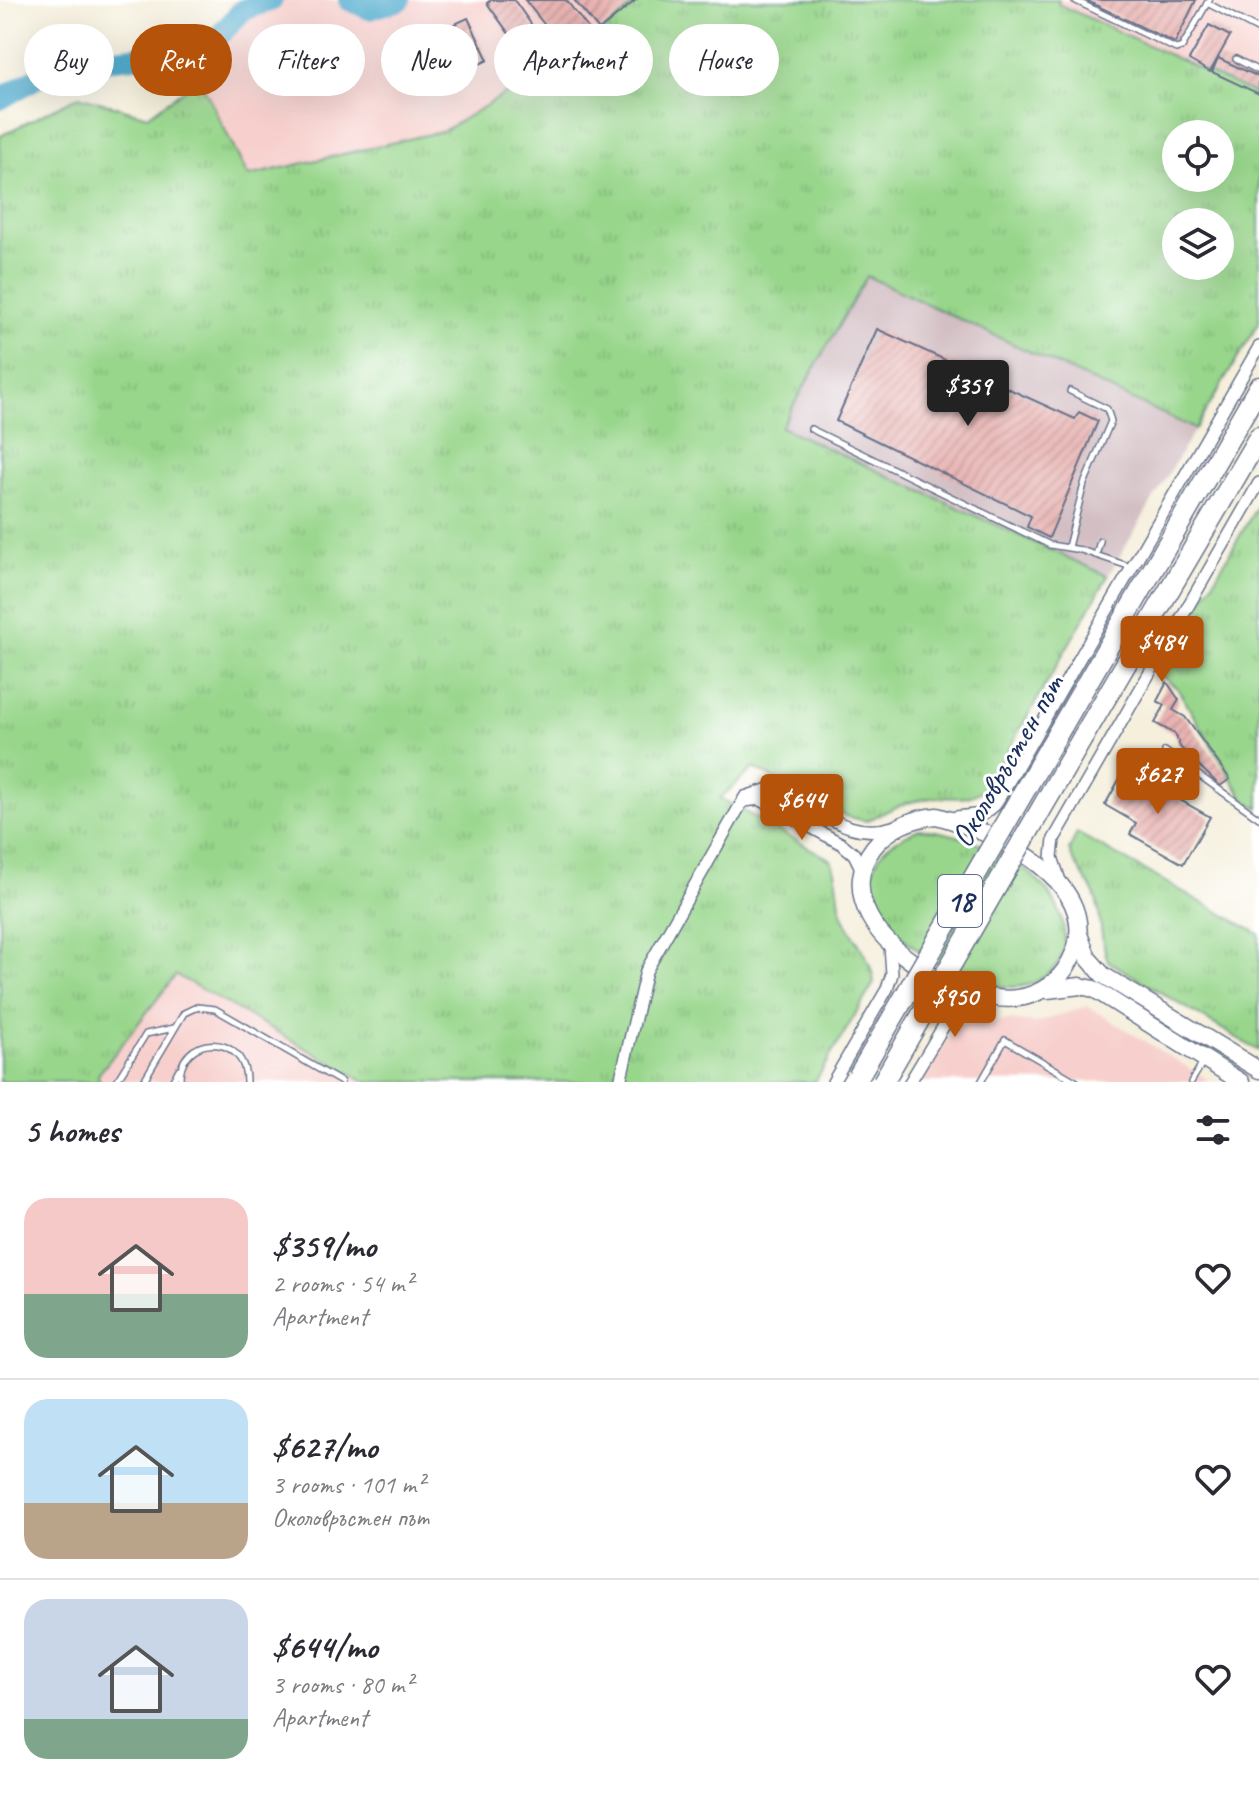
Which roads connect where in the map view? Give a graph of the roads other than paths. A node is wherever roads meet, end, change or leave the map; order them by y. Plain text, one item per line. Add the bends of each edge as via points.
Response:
1 (1074, 0) edge
2 (1208, 2) edge
3 (1259, 30) edge
4 (1236, 59) dead end
5 (1259, 70) edge
6 (1259, 347) edge
7 (1259, 387) edge
8 (1070, 391) dead end
9 (811, 429) dead end
10 (1259, 437) edge
11 (1259, 483) edge
12 (1100, 541) dead end
13 (1068, 548) junction
14 (1096, 555) junction
15 (1132, 567) junction
16 (1165, 751) dead end
17 (740, 803) junction
18 (937, 816) junction
19 (1259, 818) edge
20 (893, 827) junction
21 (863, 872) junction
22 (1064, 889) junction
23 (1079, 932) junction
24 (888, 941) junction
25 (1038, 992) junction
26 (1004, 1000) junction
27 (174, 1028) junction
28 (1206, 1058) junction
29 (183, 1061) junction
30 (1259, 1070) edge
31 (857, 1079) edge
32 (116, 1082) edge
33 (143, 1082) edge
34 (172, 1082) edge
35 (180, 1082) edge
36 (246, 1082) edge
37 (341, 1082) edge
38 (620, 1082) edge
39 (833, 1082) edge
40 (883, 1082) edge
41 (910, 1082) edge
42 (981, 1082) edge
43 (1077, 1082) edge
44 (1191, 1082) edge
45 (1241, 1082) edge

1 - 2 lane via 1176,49
2 - 3 lane
4 - 5 lane
6 - 15 street, Околовръстен път
7 - 31 highway, Околовръстен път / 18, bridge
8 - 13 lane via 1107,409 1111,421 1084,484
9 - 13 lane via 1050,545
10 - 40 highway, Околовръстен път / 18, bridge
11 - 22 street via 1054,839 1052,857
12 - 14 lane
13 - 14 lane
14 - 15 lane
15 - 18 street, Околовръстен път via 995,805 975,816
16 - 19 lane
17 - 20 street via 758,790 772,788 856,832
17 - 21 street via 759,799 842,844
17 - 38 street via 646,971
18 - 20 main road
18 - 22 main road via 998,838 1027,855
20 - 21 main road via 876,842
21 - 24 main road via 868,914
22 - 23 main road via 1077,914
23 - 25 main road via 1061,976
23 - 30 main road via 1088,958 1103,975
24 - 26 main road via 952,985
24 - 39 street via 893,957 887,989
25 - 26 main road
25 - 28 main road via 1068,986 1094,989
26 - 41 street via 956,1008
27 - 32 lane via 146,1034
27 - 33 lane
27 - 37 lane via 184,1013 197,1007 215,1009
28 - 44 lane
28 - 45 main road
29 - 34 lane
29 - 35 lane
29 - 36 lane via 199,1047 222,1045 244,1064
42 - 43 lane via 1005,1040

